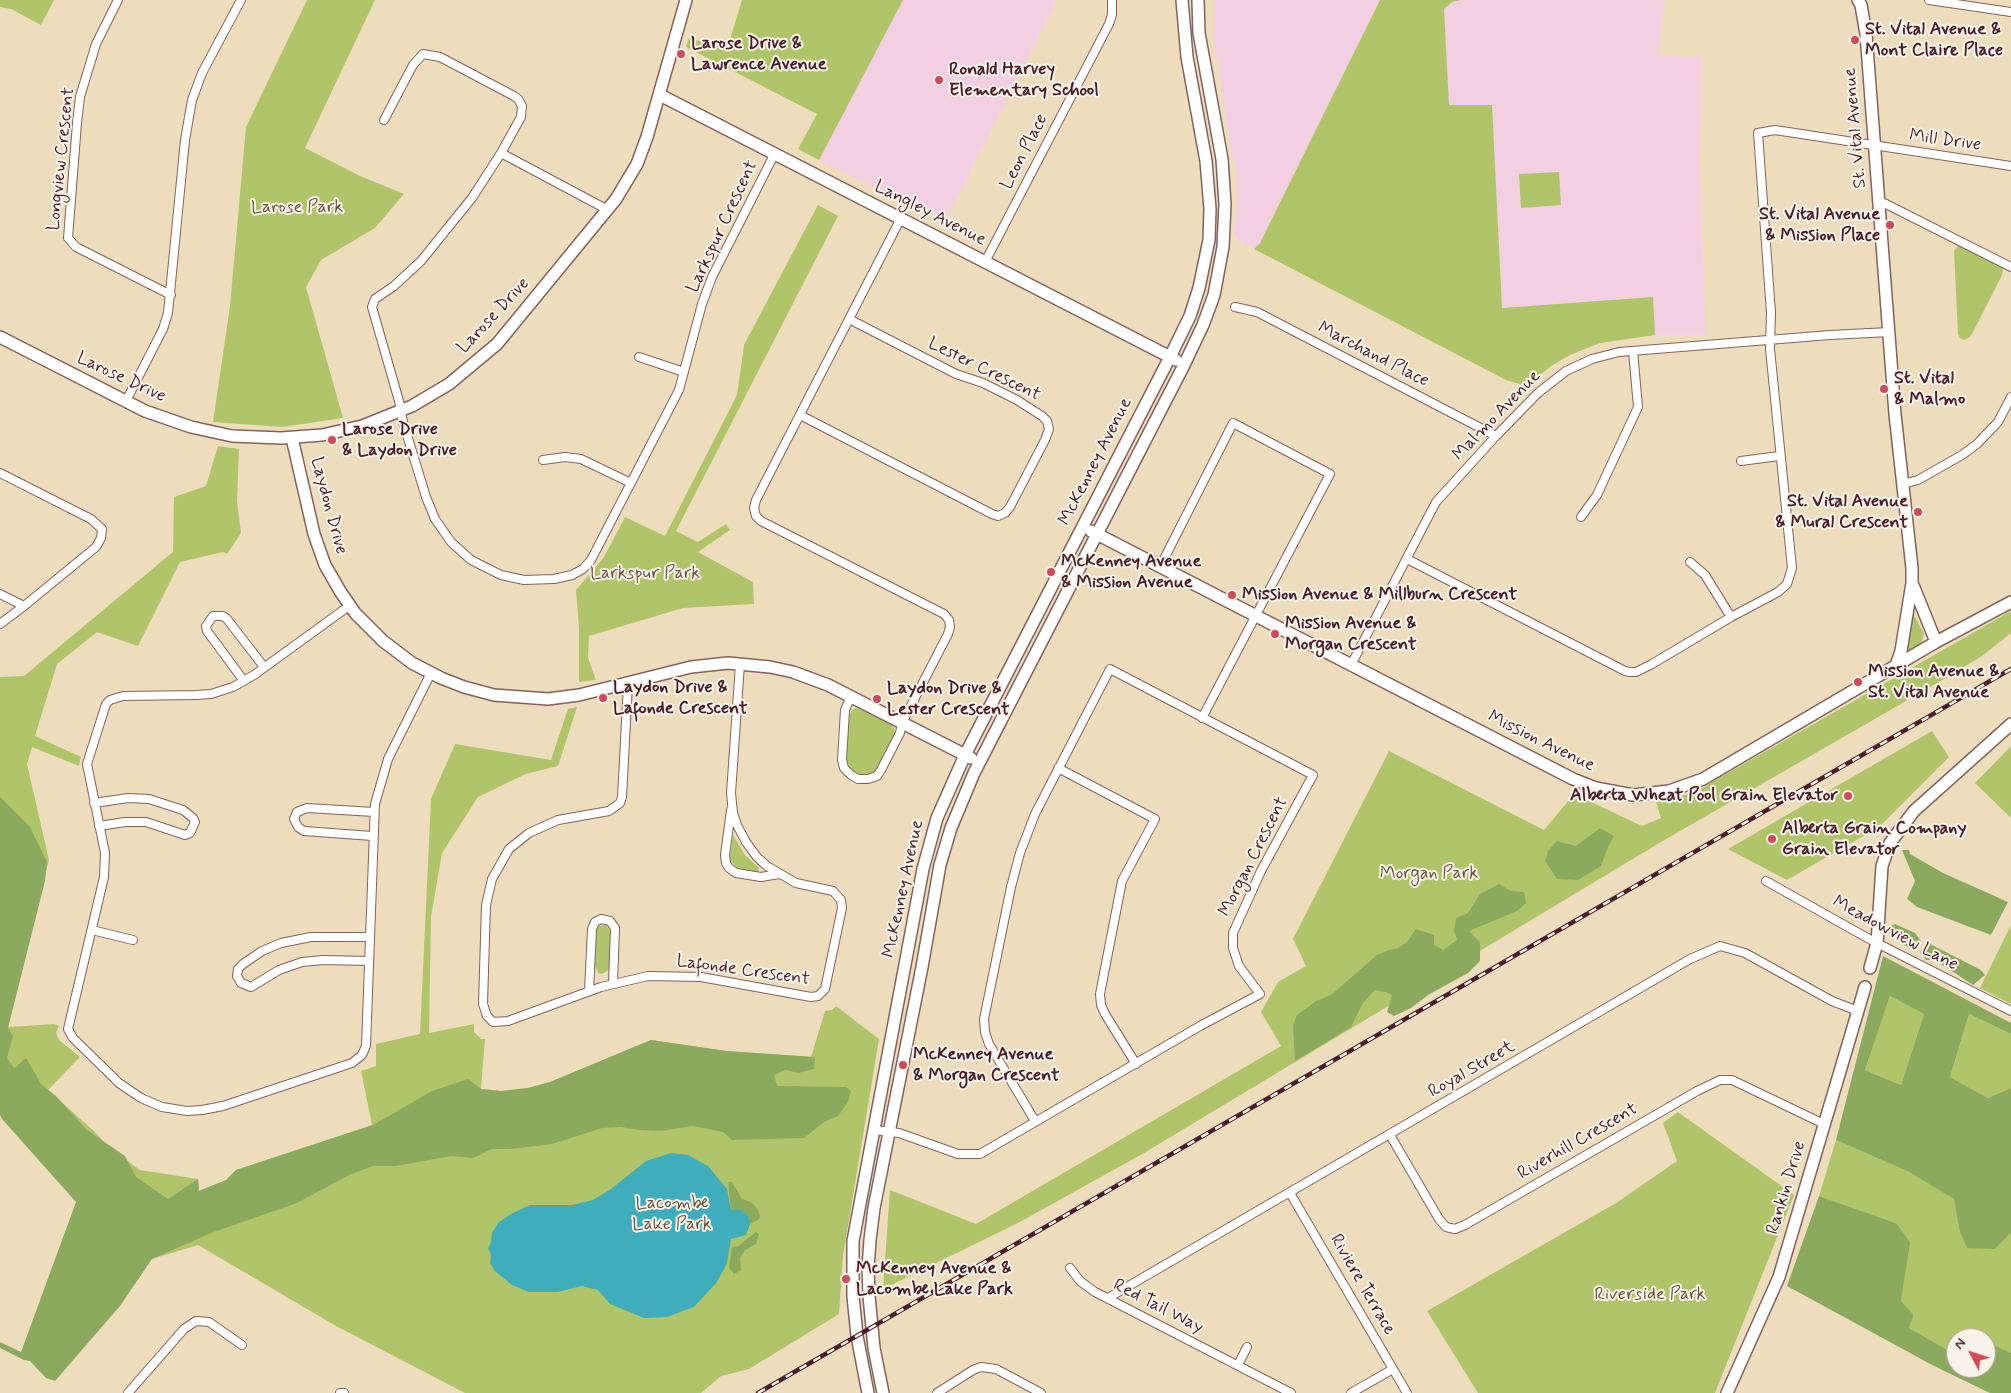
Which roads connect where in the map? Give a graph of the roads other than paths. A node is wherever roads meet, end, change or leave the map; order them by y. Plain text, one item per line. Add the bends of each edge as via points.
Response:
1 (118, 0) edge
2 (241, 0) edge
3 (686, 0) edge
4 (1112, 0) edge
5 (1182, 0) edge
6 (1198, 0) edge
7 (1858, 0) edge
8 (1929, 0) edge
9 (2011, 12) edge
10 (660, 95) junction
11 (384, 120) dead end
12 (1875, 146) junction
13 (501, 153) junction
14 (775, 153) junction
15 (2011, 166) edge
16 (1880, 201) junction
17 (608, 210) junction
18 (901, 218) junction
19 (985, 262) junction
20 (2011, 267) edge
21 (171, 295) junction
22 (1235, 307) dead end
23 (849, 319) junction
24 (1889, 332) junction
25 (0, 338) edge
26 (1771, 339) junction
27 (1633, 351) junction
28 (638, 357) dead end
29 (1170, 357) junction
30 (1184, 365) junction
31 (684, 372) junction
32 (2011, 397) edge
33 (126, 402) junction
34 (401, 411) junction
35 (800, 415) junction
36 (1496, 436) junction
37 (292, 438) junction
38 (1779, 456) junction
39 (542, 460) dead end
40 (1741, 461) dead end
41 (0, 473) edge
42 (631, 483) junction
43 (1903, 484) junction
44 (1581, 517) dead end
45 (1083, 527) junction
46 (1096, 534) junction
47 (1407, 559) junction
48 (1690, 562) dead end
49 (1160, 566) junction
50 (1912, 583) junction
51 (0, 594) edge
52 (2011, 602) edge
53 (24, 606) junction
54 (349, 606) junction
55 (1254, 616) junction
56 (1731, 617) junction
57 (0, 624) edge
58 (1936, 642) junction
59 (740, 664) junction
60 (1351, 666) junction
61 (264, 667) junction
62 (1895, 668) junction
63 (430, 673) junction
64 (244, 681) junction
65 (628, 684) junction
66 (851, 696) junction
67 (1202, 718) junction
68 (902, 723) junction
69 (2011, 724) edge
70 (965, 755) junction
71 (979, 762) junction
72 (1058, 768) junction
73 (94, 803) junction
74 (732, 806) junction
75 (374, 812) junction
76 (99, 826) junction
77 (372, 836) junction
78 (779, 874) junction
79 (1766, 881) dead end
80 (92, 930) junction
81 (370, 937) junction
82 (133, 940) dead end
83 (1877, 943) junction
84 (369, 961) junction
85 (1870, 968) dead end
86 (613, 983) junction
87 (1865, 987) dead end
88 (589, 991) junction
89 (1858, 1011) junction
90 (2011, 1011) edge
91 (1136, 1064) junction
92 (1035, 1121) junction
93 (1824, 1124) junction
94 (874, 1130) junction
95 (890, 1131) junction
96 (1390, 1135) junction
97 (1290, 1193) junction
98 (1070, 1268) dead end
99 (1108, 1298) junction
100 (242, 1345) dead end
101 (1247, 1347) dead end
102 (1238, 1365) junction
103 (1393, 1369) junction
104 (128, 1393) edge
105 (340, 1393) edge
106 (344, 1393) edge
107 (868, 1393) edge
108 (883, 1393) edge
109 (937, 1393) edge
110 (1041, 1393) edge
111 (1291, 1393) edge
112 (1351, 1393) edge
113 (1407, 1393) edge
114 (1727, 1393) edge

1 - 21 street, Longview Crescent via 94,50 80,97 68,238 76,247
2 - 21 street via 202,73 188,114
3 - 10 street, Larose Drive
4 - 19 street, Leon Place via 1108,24
5 - 29 street, McKenney Avenue via 1187,57 1206,161 1209,240 1190,316
6 - 30 street, McKenney Avenue via 1199,33 1222,159 1225,204 1223,247 1214,295 1204,325
7 - 12 street, St. Vital Avenue via 1862,5 1866,34
8 - 9 street
10 - 14 street, Langley Avenue
10 - 17 street, Larose Drive via 637,164
11 - 13 street via 416,60 423,54 434,55 518,99 522,114
12 - 15 street, Mill Drive
12 - 16 street, St. Vital Avenue
12 - 26 street, Mill Drive via 1775,130 1758,133
13 - 17 street
13 - 34 street, Larkspur Crescent via 472,198 421,261 372,303
14 - 18 street, Langley Avenue
14 - 31 street, Larkspur Crescent via 712,277
16 - 20 street
16 - 24 street, St. Vital Avenue
17 - 34 street, Larose Drive via 497,344 449,384
18 - 19 street, Langley Avenue
18 - 23 street
19 - 29 street, Langley Avenue
21 - 33 street via 163,329
22 - 36 street, Marchand Place via 1256,312
23 - 35 street
23 - 35 street, Lester Crescent via 956,374 1017,400 1047,421 1049,429 1045,440 1010,507 996,516
24 - 26 street, Malmo Avenue
24 - 43 street, St. Vital Avenue
25 - 33 street, Larose Drive
26 - 27 street, Malmo Avenue
26 - 38 street
27 - 36 street, Malmo Avenue via 1605,355 1566,372 1538,393
27 - 44 street via 1638,407 1597,495
28 - 31 street
29 - 30 street, Langley Avenue
29 - 45 street, McKenney Avenue
30 - 46 street, McKenney Avenue
31 - 42 street, Larkspur Crescent via 677,393
32 - 43 street via 1998,422 1978,444 1918,480
33 - 37 street, Larose Drive via 206,431 242,437
34 - 37 street, Larose Drive via 346,430
34 - 42 street, Larkspur Crescent via 426,497 440,528 471,560 508,577 548,579 583,570
35 - 68 street via 756,500 756,516 944,614 950,623 948,634
36 - 47 street, Malmo Avenue via 1436,502
37 - 54 street, Laydon Drive via 317,544 330,575
38 - 40 street
38 - 56 street via 1792,568 1790,576 1778,592
39 - 42 street via 581,459
41 - 53 street via 91,519 102,529 102,538 96,546
43 - 50 street, St. Vital Avenue
45 - 46 street, Mission Avenue
45 - 70 street, McKenney Avenue
46 - 49 street, Mission Avenue
46 - 71 street, McKenney Avenue
47 - 56 street via 1625,671 1636,672 1652,664
47 - 60 street, Malmo Avenue
48 - 56 street via 1705,575
49 - 55 street, Mission Avenue
49 - 55 street via 1233,423 1330,474
50 - 58 street, St. Vital Avenue
50 - 62 street, St. Vital Avenue via 1901,651
51 - 53 street
52 - 58 street, Mission Avenue
53 - 57 street
54 - 61 street
54 - 63 street, Laydon Drive via 391,648
55 - 60 street, Mission Avenue
55 - 67 street
58 - 62 street, Mission Avenue
59 - 65 street, Laydon Drive via 691,667
59 - 66 street, Laydon Drive via 793,672
59 - 74 street, Lafonde Crescent
60 - 62 street, Mission Avenue via 1584,784 1608,792 1633,795 1669,791 1703,779
61 - 64 street
61 - 64 street via 227,619 213,616 206,626 207,631
63 - 65 street, Laydon Drive via 453,684 511,698 566,697
63 - 75 street via 388,759
64 - 73 street via 211,694 123,696 110,700 102,712 87,764
65 - 88 street, Lafonde Crescent via 620,803 609,811 551,822 523,837 499,864 487,896 483,1004 490,1020 508,1022
66 - 68 street, Laydon Drive
66 - 68 street via 845,710 841,756 844,768 854,778 868,780 879,773
67 - 72 street, Morgan Crescent via 1110,669
67 - 91 street, Morgan Crescent via 1313,776 1261,871 1233,933 1233,948 1239,966 1260,994
68 - 70 street, Laydon Drive
69 - 83 street via 1914,811 1890,843 1882,866
70 - 71 street, Laydon Drive
70 - 94 street, McKenney Avenue via 937,818 924,869
71 - 95 street, McKenney Avenue via 951,828 940,865
72 - 91 street via 1155,819 1122,881 1100,994 1103,1010
72 - 92 street, Morgan Crescent via 1032,821 1015,870 984,1019 989,1044
73 - 76 street
73 - 76 street via 128,798 149,799 183,810 195,822 194,828 185,835 146,822
74 - 78 street, Lafonde Crescent via 746,842 757,857
74 - 78 street, Lafonde Crescent via 727,865 736,873 761,878
75 - 77 street
75 - 77 street via 307,808 297,812 294,819 298,828 304,831
76 - 80 street via 105,868
77 - 81 street
78 - 86 street, Lafonde Crescent via 796,882 830,889 841,900 828,981 821,994 808,997 689,975 648,976
79 - 83 street, Meadowview Lane
80 - 82 street
80 - 84 street via 69,1033 130,1091 175,1110 223,1106 360,1058 366,1046
81 - 84 street
81 - 84 street via 310,937 281,943 243,964 237,976 241,983 250,987 279,970 302,962
83 - 85 street
83 - 90 street, Meadowview Lane
86 - 88 street, Lafonde Crescent
86 - 88 street via 615,928 610,921 601,919 592,927
87 - 89 street, Rankin Drive
89 - 93 street, Rankin Drive
89 - 96 street, Royal Street via 1832,1001 1745,952 1720,946 1690,959
91 - 92 street, Morgan Crescent
92 - 95 street, Morgan Crescent via 973,1155 952,1152
93 - 96 street, Riverhill Crescent via 1732,1080 1720,1080 1697,1090 1466,1226 1455,1229 1446,1227 1438,1219
93 - 114 street, Rankin Drive via 1779,1277
94 - 95 street, Morgan Crescent
94 - 107 street, McKenney Avenue via 853,1241 852,1266 857,1336
95 - 108 street, McKenney Avenue via 874,1208 868,1268 874,1348
96 - 97 street, Royal Street
97 - 99 street, Royal Street
97 - 103 street, Riviere Terrace
98 - 99 street, Red Tail Way via 1080,1281
99 - 102 street, Red Tail Way
100 - 104 street via 209,1322 196,1321 184,1329
101 - 102 street
102 - 111 street, Red Tail Way
103 - 112 street
103 - 113 street, Riviere Terrace
105 - 106 street
109 - 110 street via 981,1367 996,1369

